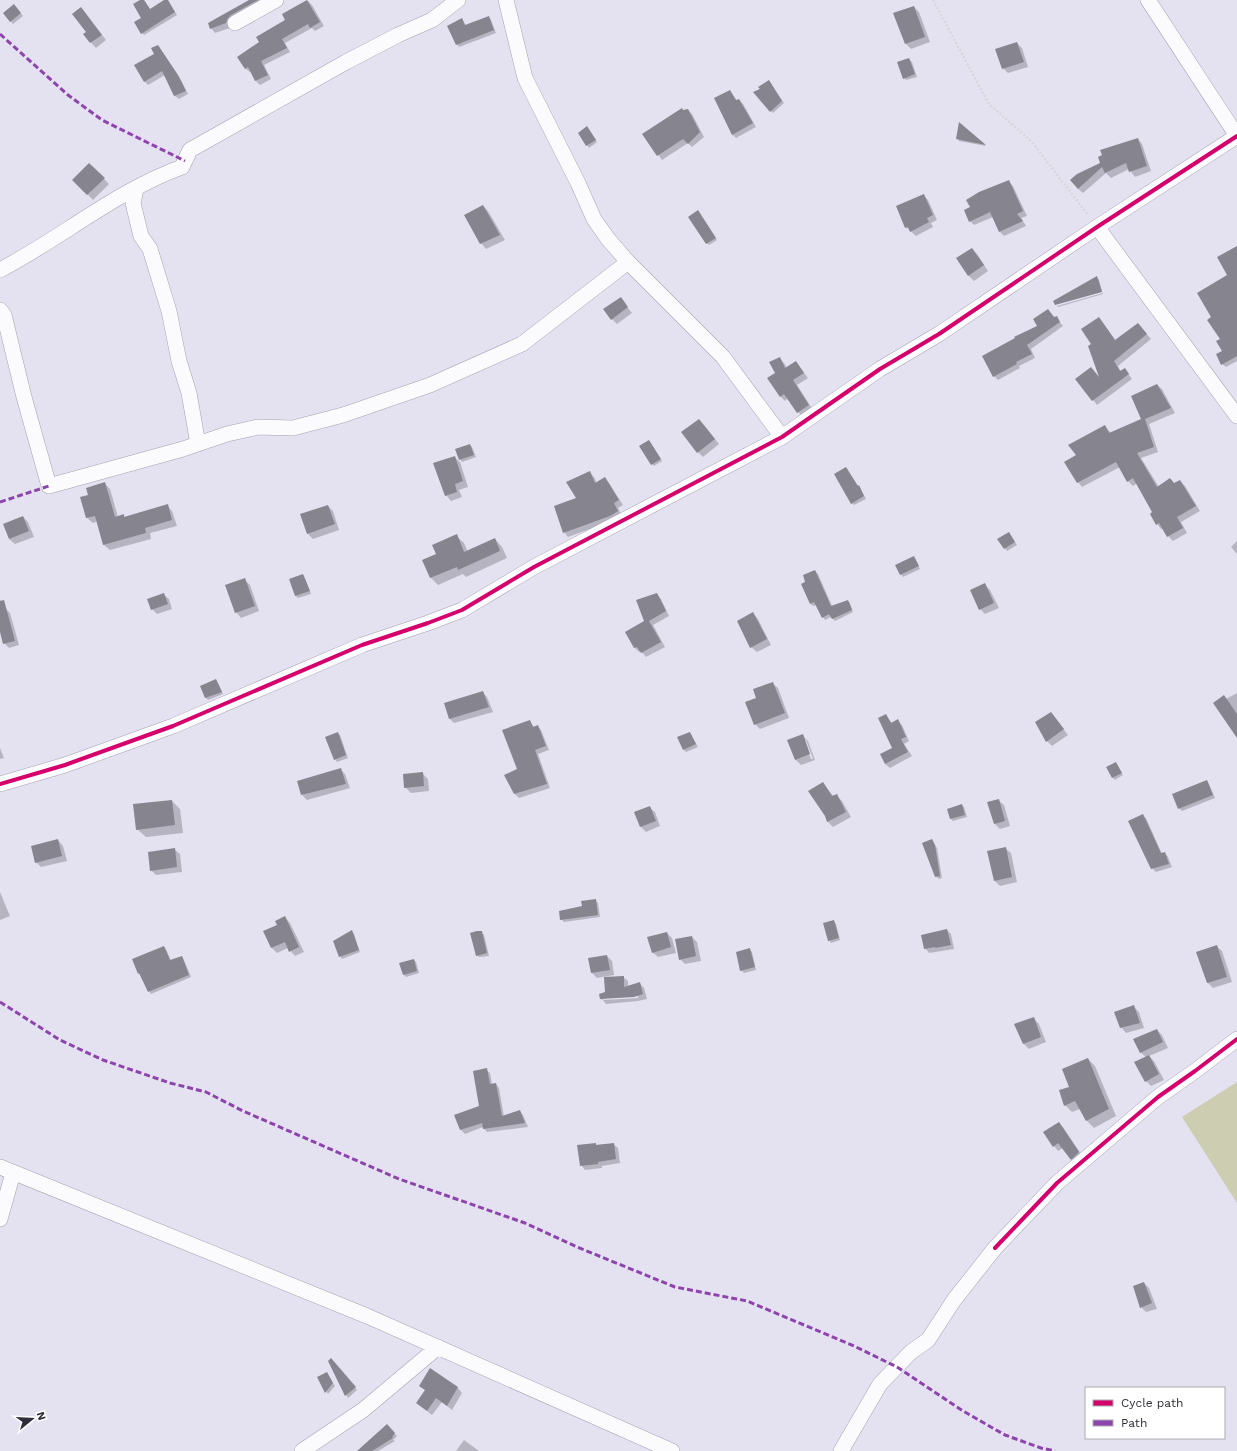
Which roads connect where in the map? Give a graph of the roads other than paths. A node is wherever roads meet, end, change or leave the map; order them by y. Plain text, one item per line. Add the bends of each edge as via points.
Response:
1 (276, 0) edge
2 (458, 0) edge
3 (506, 0) edge
4 (1148, 0) edge
5 (235, 23) dead end
6 (1237, 136) edge
7 (136, 189) junction
8 (1097, 227) junction
9 (628, 262) junction
10 (0, 270) edge
11 (0, 310) edge
12 (1237, 416) edge
13 (782, 437) junction
14 (198, 444) junction
15 (0, 784) edge
16 (1237, 1039) edge
17 (7, 1170) edge
18 (0, 1219) edge
19 (438, 1347) junction
20 (302, 1451) edge
21 (672, 1451) edge
22 (841, 1451) edge

1 - 5 street
2 - 7 street via 432,20 346,62 216,134 190,150 182,167 164,173
3 - 9 street via 530,90 594,219
4 - 6 street
6 - 8 street
7 - 10 street
7 - 14 street via 133,203 141,236 150,249 169,311 179,361 189,393
8 - 12 street
8 - 13 street via 939,334 880,369
9 - 13 street via 723,357
9 - 14 street via 522,344 430,385 343,415 293,428 258,427
11 - 14 street via 4,315 49,486
13 - 15 street via 534,567 462,610 362,645 173,726 65,765
16 - 22 street via 1158,1097 1056,1183 995,1248 954,1300 928,1340 911,1352 880,1384
17 - 18 street
17 - 19 street
19 - 20 street via 363,1410
19 - 21 street

